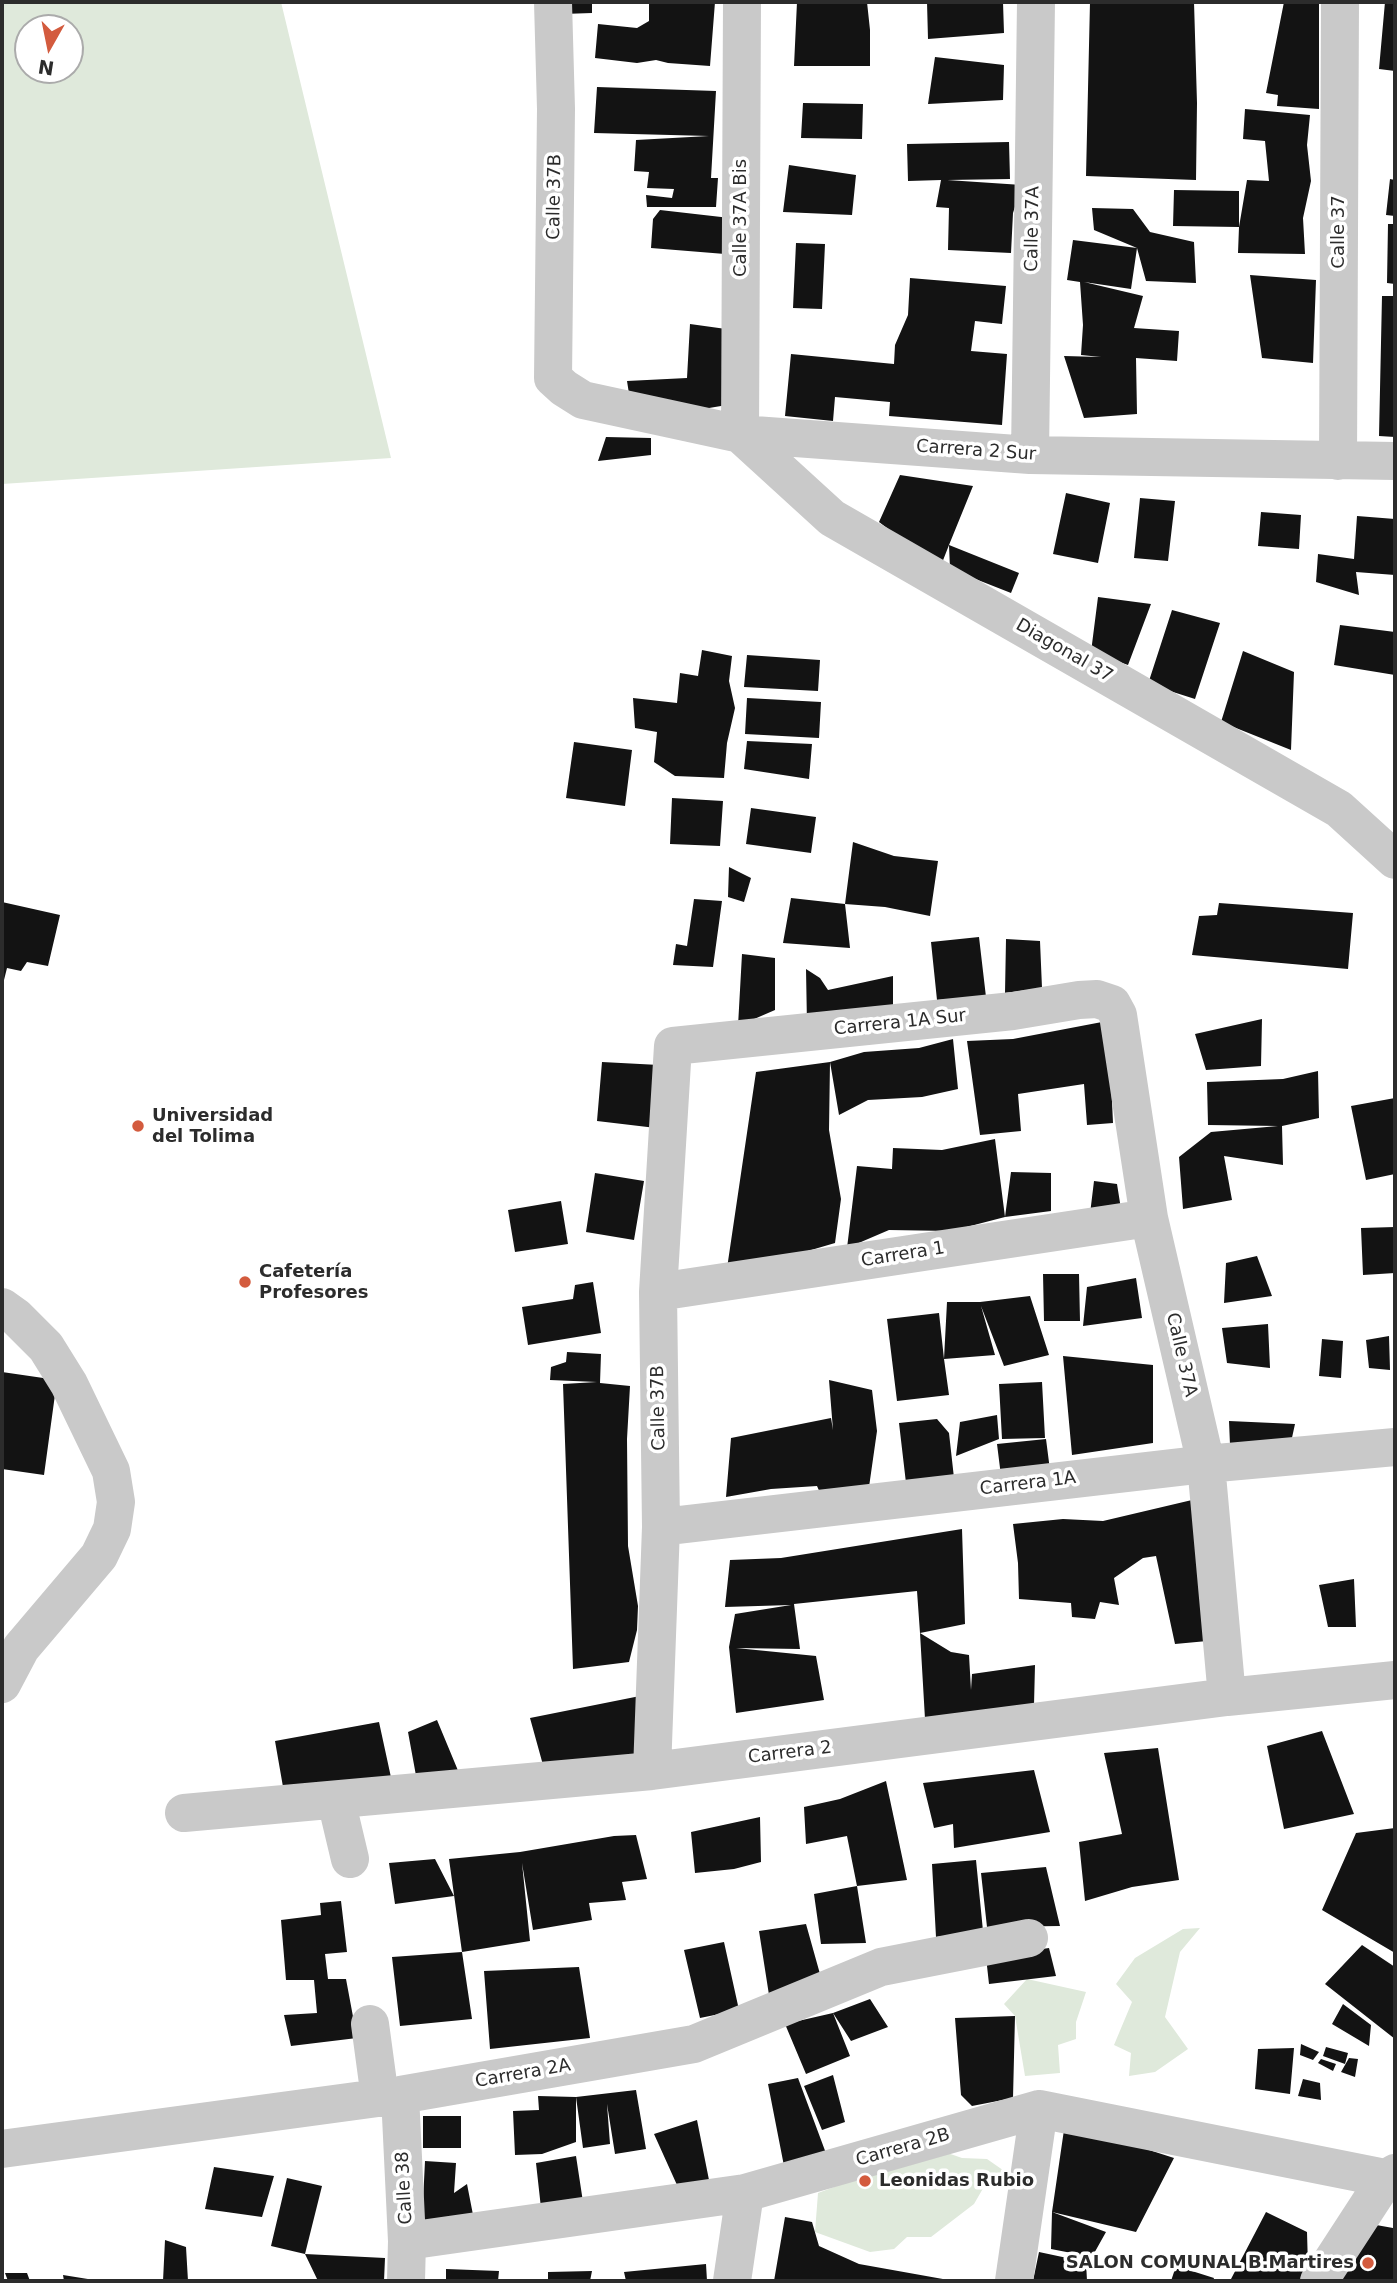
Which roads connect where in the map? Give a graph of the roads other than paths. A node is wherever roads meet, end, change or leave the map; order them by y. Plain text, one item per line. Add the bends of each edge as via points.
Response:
1 (553, 2) edge
2 (742, 2) edge
3 (1036, 2) edge
4 (1340, 2) edge
5 (564, 388) joint
6 (740, 434) junction
7 (1030, 455) junction
8 (1338, 461) junction
9 (1395, 461) edge
10 (1395, 860) edge
11 (1118, 1015) joint
12 (673, 1046) joint
13 (1149, 1219) junction
14 (658, 1292) junction
15 (2, 1307) edge
16 (1395, 1447) edge
17 (1206, 1464) junction
18 (661, 1527) junction
19 (1395, 1680) edge
20 (2, 1684) edge
21 (1227, 1696) junction
22 (652, 1771) junction
23 (336, 1800) junction
24 (184, 1814) dead end
25 (349, 1859) dead end
26 (1028, 1938) dead end
27 (370, 2024) dead end
28 (390, 2096) junction
29 (1039, 2109) junction
30 (2, 2149) edge
31 (1392, 2177) edge
32 (745, 2193) junction
33 (407, 2241) junction
34 (406, 2281) edge
35 (732, 2281) edge
36 (1014, 2281) edge
37 (1318, 2281) edge

1 - 5 street, Calle 37B via 553,378
2 - 6 street, Calle 37A Bis
3 - 7 street, Calle 37A
4 - 8 street, Calle 37
5 - 6 street, Carrera 2 Sur via 583,400
6 - 7 street, Carrera 2 Sur
6 - 10 street, Diagonal 37 via 832,518 1339,809
7 - 8 street, Carrera 2 Sur
8 - 9 street, Carrera 2 Sur
11 - 12 street, Carrera 1A Sur via 1112,1004 1097,999
11 - 13 street, Calle 37A
12 - 14 street, Calle 37B
13 - 14 street, Carrera 1
13 - 17 street, Calle 37A
14 - 18 street, Calle 37B
15 - 20 street via 46,1347 69,1384 111,1471 116,1502 113,1529 99,1556 21,1648
16 - 17 street, Carrera 1A
17 - 18 street, Carrera 1A
17 - 21 street, Calle 37A
18 - 22 street, Calle 37B
19 - 21 street, Carrera 2
21 - 22 street, Carrera 2
22 - 23 street, Carrera 2
23 - 24 street, Carrera 2
23 - 25 street
26 - 28 street, Carrera 2A via 881,1967 694,2044
27 - 28 street, Calle 38
28 - 30 street, Carrera 2A
28 - 33 street, Calle 38
29 - 31 street, Carrera 2B
29 - 32 street, Carrera 2B
29 - 36 street
31 - 37 street
32 - 33 street, Carrera 2B
32 - 35 street
33 - 34 street, Calle 38

